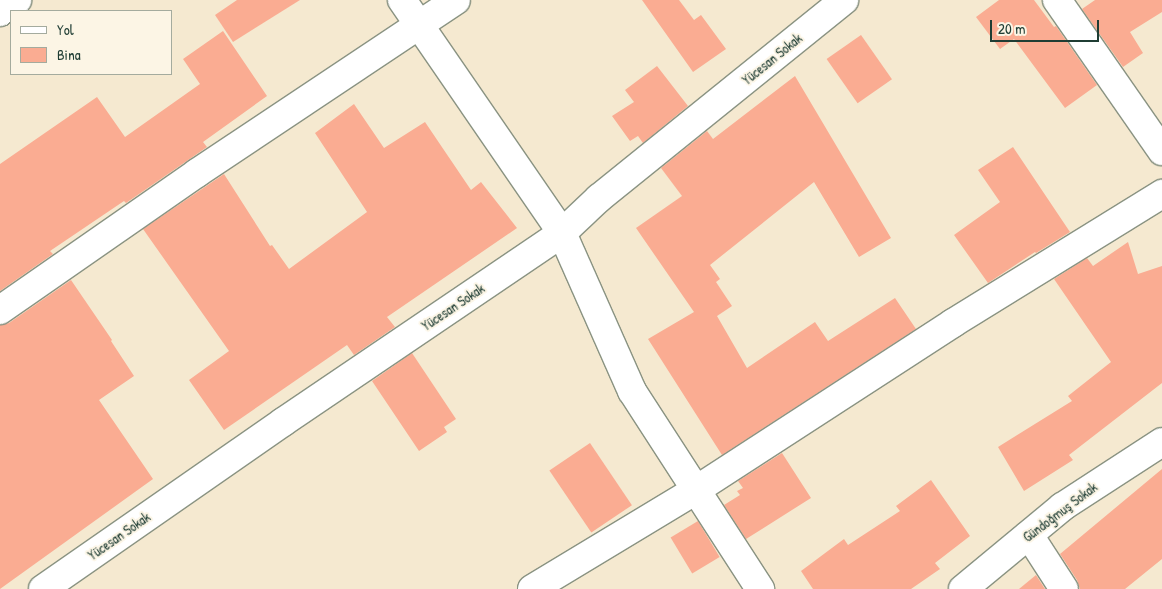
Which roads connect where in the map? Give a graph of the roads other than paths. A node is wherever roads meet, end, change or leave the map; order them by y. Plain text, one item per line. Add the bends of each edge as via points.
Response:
1 (17, 0) edge
2 (402, 0) edge
3 (456, 0) edge
4 (1057, 0) edge
5 (833, 4) edge
6 (0, 12) edge
7 (419, 26) junction
8 (1162, 151) edge
9 (1162, 194) edge
10 (562, 233) junction
11 (0, 310) edge
12 (1162, 442) edge
13 (696, 490) junction
14 (1029, 535) junction
15 (43, 589) edge
16 (532, 589) edge
17 (760, 589) edge
18 (963, 589) edge
19 (1064, 589) edge

1 - 6 street
2 - 7 street
3 - 7 street
4 - 8 street
5 - 10 street, Yücesan Sokak via 599,198
7 - 10 street
7 - 11 street via 197,173
9 - 13 street via 953,323
10 - 13 street via 632,392
10 - 15 street, Yücesan Sokak
12 - 14 street, Gündoğmuş Sokak via 1062,507
13 - 16 street
13 - 17 street
14 - 18 street, Gündoğmuş Sokak
14 - 19 street

